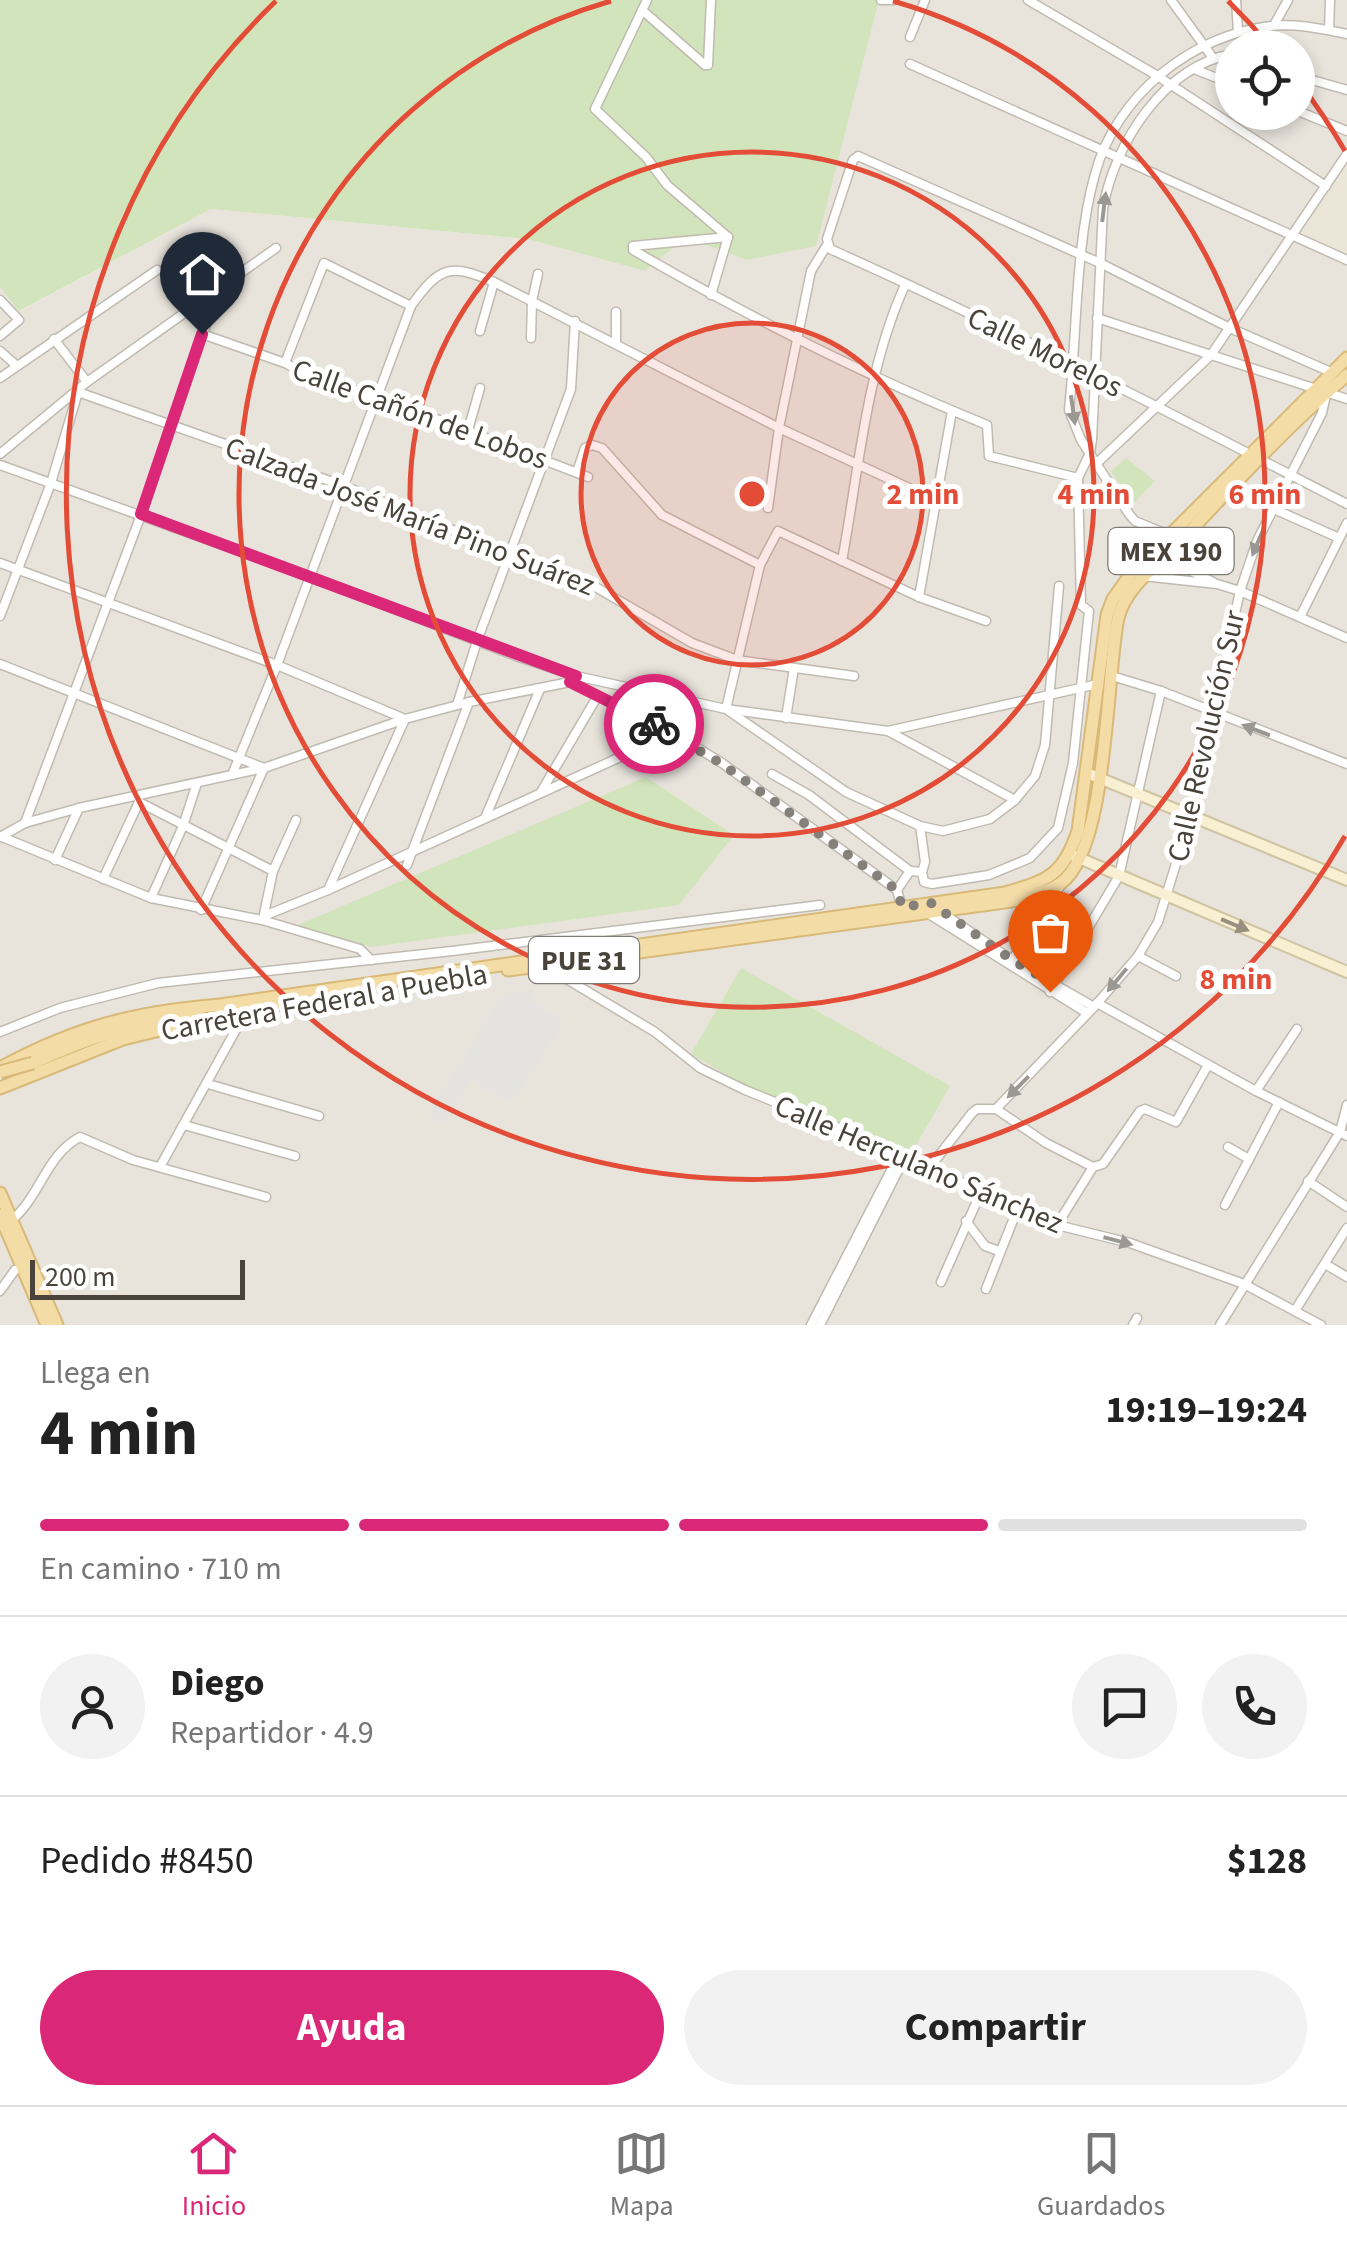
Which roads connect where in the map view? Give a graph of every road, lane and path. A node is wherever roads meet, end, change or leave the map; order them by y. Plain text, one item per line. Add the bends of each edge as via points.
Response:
1 (646, 0) edge
2 (712, 0) edge
3 (880, 0) edge
4 (894, 0) edge
5 (925, 0) edge
6 (1028, 0) edge
7 (1170, 0) edge
8 (1236, 0) edge
9 (1288, 0) edge
10 (1330, 0) edge
11 (1039, 3) edge
12 (642, 10) junction
13 (1274, 25) junction
14 (1238, 30) edge
15 (1248, 30) edge
16 (1329, 30) junction
17 (1347, 34) edge
18 (910, 37) dead end
19 (1215, 41) edge
20 (1204, 46) junction
21 (1213, 58) joint
22 (910, 64) dead end
23 (1194, 69) junction
24 (1156, 76) junction
25 (1215, 77) edge
26 (1315, 81) edge
27 (1172, 87) junction
28 (1347, 90) edge
29 (1315, 117) edge
30 (1347, 130) edge
31 (1103, 150) junction
32 (1347, 154) edge
33 (1118, 157) junction
34 (1326, 186) junction
35 (728, 237) junction
36 (1291, 237) junction
37 (827, 245) junction
38 (276, 248) dead end
39 (1082, 257) junction
40 (1347, 260) edge
41 (1100, 263) junction
42 (158, 270) dead end
43 (538, 274) dead end
44 (494, 282) junction
45 (905, 285) junction
46 (711, 296) junction
47 (0, 300) edge
48 (532, 302) junction
49 (412, 306) junction
50 (616, 312) dead end
51 (208, 318) dead end
52 (1097, 318) junction
53 (574, 321) junction
54 (1230, 328) junction
55 (480, 331) dead end
56 (202, 334) junction
57 (0, 336) edge
58 (797, 336) junction
59 (531, 338) dead end
60 (54, 339) junction
61 (616, 343) junction
62 (0, 351) edge
63 (1212, 356) junction
64 (1347, 358) edge
65 (1074, 363) junction
66 (285, 364) junction
67 (17, 366) junction
68 (1094, 374) junction
69 (874, 375) junction
70 (1343, 376) edge
71 (0, 378) edge
72 (87, 382) junction
73 (480, 388) dead end
74 (1322, 389) junction
75 (78, 392) junction
76 (376, 396) junction
77 (1347, 399) edge
78 (1156, 408) junction
79 (952, 411) junction
80 (170, 426) junction
81 (778, 428) junction
82 (468, 430) junction
83 (1090, 453) junction
84 (0, 454) edge
85 (1255, 454) junction
86 (546, 462) junction
87 (1097, 463) junction
88 (0, 466) edge
89 (860, 466) junction
90 (577, 472) junction
91 (1292, 475) junction
92 (588, 476) dead end
93 (1078, 478) junction
94 (51, 482) junction
95 (344, 486) junction
96 (936, 501) junction
97 (1347, 504) edge
98 (768, 508) dead end
99 (1274, 508) junction
100 (141, 514) junction
101 (1347, 523) edge
102 (1169, 535) junction
103 (1339, 538) junction
104 (512, 554) junction
105 (1160, 554) junction
106 (842, 561) junction
107 (0, 563) edge
108 (760, 565) junction
109 (17, 570) junction
110 (1139, 573) junction
111 (309, 576) junction
112 (1217, 584) junction
113 (1059, 586) dead end
114 (1240, 591) junction
115 (920, 597) junction
116 (106, 601) junction
117 (1089, 611) junction
118 (0, 616) edge
119 (1113, 617) junction
120 (1300, 617) junction
121 (986, 621) dead end
122 (1347, 638) edge
123 (476, 640) junction
124 (738, 660) junction
125 (0, 664) edge
126 (277, 665) junction
127 (794, 668) junction
128 (854, 676) dead end
129 (1112, 676) junction
130 (573, 679) junction
131 (1098, 684) junction
132 (1082, 687) junction
133 (540, 689) junction
134 (74, 691) junction
135 (1161, 691) junction
136 (597, 697) junction
137 (1046, 697) junction
138 (469, 702) junction
139 (457, 705) junction
140 (726, 709) junction
141 (1214, 714) junction
142 (786, 718) junction
143 (405, 719) junction
144 (888, 731) junction
145 (673, 733) junction
146 (240, 757) junction
147 (1347, 764) edge
148 (264, 768) junction
149 (772, 774) dead end
150 (232, 775) junction
151 (1094, 775) junction
152 (197, 783) junction
153 (1137, 792) junction
154 (540, 793) junction
155 (138, 799) junction
156 (1015, 800) junction
157 (79, 808) junction
158 (1190, 815) junction
159 (485, 818) junction
160 (296, 820) dead end
161 (25, 823) junction
162 (183, 826) junction
163 (920, 826) junction
164 (1, 837) edge
165 (228, 850) junction
166 (410, 852) junction
167 (1075, 857) junction
168 (55, 860) junction
169 (407, 865) dead end
170 (273, 870) junction
171 (910, 871) junction
172 (922, 872) junction
173 (1119, 876) junction
174 (102, 879) junction
175 (1347, 880) edge
176 (1062, 883) junction
177 (328, 890) junction
178 (897, 890) junction
179 (1166, 896) junction
180 (151, 898) junction
181 (954, 904) junction
182 (820, 905) dead end
183 (929, 908) junction
184 (201, 910) junction
185 (903, 911) junction
186 (263, 918) junction
187 (501, 945) junction
188 (1138, 956) junction
189 (370, 960) junction
190 (543, 962) junction
191 (504, 963) junction
192 (1010, 963) junction
193 (1347, 972) edge
194 (1176, 976) dead end
195 (1052, 988) junction
196 (248, 1005) junction
197 (1093, 1008) junction
198 (218, 1016) junction
199 (1297, 1029) dead end
200 (0, 1032) edge
201 (1208, 1065) junction
202 (2, 1067) edge
203 (20, 1080) junction
204 (2, 1084) edge
205 (208, 1084) junction
206 (1256, 1091) junction
207 (1278, 1102) junction
208 (1347, 1105) edge
209 (996, 1109) junction
210 (318, 1116) dead end
211 (184, 1125) junction
212 (1344, 1134) edge
213 (1228, 1147) dead end
214 (903, 1154) junction
215 (294, 1156) dead end
216 (1249, 1159) junction
217 (161, 1165) junction
218 (930, 1167) junction
219 (1093, 1167) junction
220 (1308, 1181) junction
221 (981, 1192) junction
222 (0, 1193) edge
223 (266, 1197) dead end
224 (1226, 1205) dead end
225 (1347, 1207) edge
226 (1017, 1210) junction
227 (6, 1217) edge
228 (966, 1221) junction
229 (1057, 1225) junction
230 (1347, 1228) edge
231 (0, 1235) edge
232 (999, 1251) junction
233 (1324, 1264) junction
234 (18, 1266) junction
235 (1347, 1277) edge
236 (941, 1282) dead end
237 (1244, 1284) junction
238 (986, 1289) dead end
239 (0, 1290) edge
240 (827, 1302) junction
241 (1296, 1309) junction
242 (50, 1324) edge
243 (811, 1325) edge
244 (820, 1325) edge
245 (1220, 1325) edge
246 (1322, 1325) edge

1 - 12 street
2 - 12 street via 705,65
3 - 4 street
5 - 18 street
6 - 11 street
7 - 20 street
8 - 14 street
9 - 13 street
10 - 16 street
11 - 24 street
12 - 35 street via 595,109 646,156 666,185
13 - 15 street
13 - 16 street
16 - 17 street
19 - 20 street
20 - 21 street
20 - 24 street
21 - 23 street
22 - 31 street
23 - 25 street
23 - 27 street
24 - 27 street
24 - 31 street
26 - 28 street
27 - 33 street via 1134,125
27 - 34 street
29 - 30 street
31 - 33 street
31 - 39 street
32 - 34 street
33 - 36 street
41 -> 33 street via 1102,208
34 - 36 street
35 - 46 street
35 - 46 street via 632,248
36 - 40 street
36 - 54 street
37 - 39 street via 856,156
37 - 45 street, Calle Morelos
37 - 58 street via 811,271
38 - 72 street
39 - 41 street
39 - 65 street
41 - 52 street
41 - 54 street
42 - 60 street
43 - 48 street
44 - 48 street
44 - 49 street via 465,270 446,272 428,282
44 - 55 street
45 - 65 street, Calle Morelos
45 - 69 street
46 - 58 street
47 - 57 street via 19,320
48 - 53 street
48 - 59 street
49 - 66 street via 324,263
49 - 76 street
50 - 61 street
51 - 56 street
52 - 63 street
52 - 68 street
53 - 61 street
53 - 86 street via 571,389
54 - 63 street
54 - 70 street
56 - 66 street, Calle Cañón de Lobos
56 - 80 street
58 - 69 street
58 - 81 street
60 - 67 street
60 - 72 street
61 - 81 street
62 - 67 street
63 - 74 street
63 - 78 street
64 - 70 main road, MEX 190
65 - 68 street, Calle Morelos
65 -> 83 street via 1069,410
66 - 76 street, Calle Cañón de Lobos via 321,382
67 - 71 street
68 - 78 street, Calle Morelos
68 - 83 street
69 - 79 street
69 - 89 street
70 - 74 main road, MEX 190
72 - 75 street
73 - 82 street
74 - 77 street
74 - 85 main road, MEX 190
74 - 91 street, Calle Revolución Sur via 1322,413
75 - 80 street, Calzada José María Pino Suárez
75 - 84 street
75 - 94 street
76 - 82 street, Calle Cañón de Lobos
76 - 95 street
78 - 85 street, Calle Morelos
78 - 87 street
79 - 93 street via 988,426 988,456
79 - 96 street
80 - 95 street, Calzada José María Pino Suárez
80 - 100 street
81 - 89 street
81 - 98 street
82 - 86 street, Calle Cañón de Lobos
83 - 87 street
83 - 93 street
85 - 91 street, Calle Morelos
85 - 102 main road, MEX 190
85 - 105 main road, MEX 190
86 - 90 street, Calle Cañón de Lobos
86 - 104 street
87 - 102 street via 1135,520
88 - 94 street
89 - 96 street
89 - 106 street
90 - 92 street
90 - 108 street, Calle Cañón de Lobos via 585,448 602,448 662,514
91 - 97 street, Calle Morelos
91 - 99 street, Calle Revolución Sur
93 - 117 street via 1080,604
94 - 100 street
94 - 109 street
95 - 104 street, Calzada José María Pino Suárez
95 - 111 street
96 - 115 street
99 - 103 street
99 -> 114 street, Calle Revolución Sur
100 - 111 street
100 - 116 street
101 - 103 street
102 - 105 main road, MEX 190
103 - 120 street
104 - 123 street
104 - 124 street, Calzada José María Pino Suárez via 580,578 692,643
105 - 110 main road, MEX 190
105 - 112 street
106 - 108 street via 778,532
106 - 115 street
107 - 109 street
108 - 124 street
109 - 116 street
109 - 118 street
110 - 112 street
110 - 119 main road, MEX 190
111 - 123 street
111 - 126 street
112 - 114 street
113 - 137 street
114 - 120 street
114 - 141 street, Calle Revolución Sur
115 - 121 street
116 - 126 street
116 - 134 street
117 - 119 street
117 - 132 street
119 - 129 main road, MEX 190
119 - 131 main road, MEX 190
120 - 122 street
123 - 130 street
123 - 139 street
124 - 127 street, Calzada José María Pino Suárez
124 - 140 street
125 - 134 street
126 - 143 street
126 - 146 street
127 - 128 street, Calzada José María Pino Suárez
127 - 142 street
129 - 135 street
129 - 151 main road, MEX 190
130 - 133 street
130 - 136 street
130 - 140 street
131 - 132 street
131 - 151 main road, MEX 190
132 - 137 street
132 - 172 street via 1058,828 1030,858 989,875 932,884
133 - 138 street
133 - 159 street
134 - 146 street
134 - 161 street
135 - 141 street
135 - 153 street
136 - 145 street
136 - 154 street
137 - 144 street
137 - 156 street via 1045,745 1035,776
138 - 139 street
138 - 166 street
139 - 143 street
140 - 142 street
140 - 163 street via 846,792
147 -> 141 street
141 - 158 street, Calle Revolución Sur
142 - 144 street
143 - 148 street
143 - 177 street
144 - 156 street
145 - 154 street
145 - 178 street
146 - 148 street
146 - 150 street
148 - 150 street
148 - 165 street
149 - 171 street
150 - 152 street
151 - 153 street
151 - 167 main road
152 - 155 street
152 - 162 street
153 - 158 street
153 - 173 street
154 - 159 street
155 - 157 street
155 - 162 street
155 - 174 street
156 - 163 street via 968,827
157 - 161 street
157 - 168 street
158 - 175 street
158 - 179 street, Calle Revolución Sur
159 - 166 street
160 - 170 street
161 - 164 street
162 - 165 street
162 - 180 street
163 - 172 street
164 - 168 street
165 - 170 street
165 - 184 street
166 - 169 street
166 - 177 street
167 - 173 street
167 - 176 main road
167 - 181 main road, Carretera Federal a Puebla / PUE 31 via 1042,882
168 - 174 street
170 - 186 street
171 - 172 street
171 - 178 street
173 - 179 street
173 - 195 street
174 - 180 street
176 - 181 main road, Carretera Federal a Puebla / PUE 31 via 1019,900
176 - 192 street
177 - 186 street
178 - 185 street
179 - 188 street, Calle Revolución Sur
179 -> 193 street
180 - 184 street
181 - 183 main road, Carretera Federal a Puebla / PUE 31
182 - 187 street
183 - 185 main road, Carretera Federal a Puebla / PUE 31
183 - 192 street
184 - 186 street
185 - 190 main road, Carretera Federal a Puebla / PUE 31
186 - 189 street via 360,948
187 - 189 street
187 - 191 street
188 - 194 street
188 -> 197 street, Calle Revolución Sur
189 - 200 street via 158,983 60,1008
190 - 191 main road, Carretera Federal a Puebla / PUE 31
190 - 196 main road, Carretera Federal a Puebla / PUE 31
190 - 214 street, Calle Herculano Sánchez via 700,1068
191 - 196 main road, Carretera Federal a Puebla / PUE 31
192 - 195 street
195 - 197 street
196 - 198 main road, Carretera Federal a Puebla / PUE 31
196 - 202 main road, Carretera Federal a Puebla / PUE 31 via 126,1016
196 - 205 street
197 - 201 street
197 -> 209 street, Calle Revolución Sur
198 - 202 main road, bridge via 144,1022 86,1038 33,1063
198 - 203 main road, Carretera Federal a Puebla / PUE 31 via 123,1039
199 - 206 street
201 - 206 street
201 - 219 street via 1178,1119 1142,1110 1103,1164
202 - 203 main road via 19,1066
203 - 204 main road, Carretera Federal a Puebla / PUE 31
205 - 210 street
205 - 211 street
206 - 207 street
207 - 212 street
207 - 216 street
208 - 212 street
209 - 218 street, Calle Revolución Sur via 972,1113
209 - 219 street
211 - 215 street
211 - 217 street
212 - 220 street
213 - 216 street
214 - 218 street, Calle Herculano Sánchez
214 - 240 street
216 - 224 street
217 - 223 street
217 - 227 street via 80,1137 56,1154 32,1200
218 - 221 street, Calle Herculano Sánchez
219 - 229 street
220 - 225 street
220 - 237 street
221 - 226 street, Calle Herculano Sánchez
221 - 228 street
222 - 227 main road
226 - 229 street, Calle Herculano Sánchez
226 - 232 street
227 - 234 main road
227 - 242 main road
228 - 232 street via 985,1246
228 - 236 street
229 -> 237 street, Calle Herculano Sánchez
230 - 233 street
231 - 234 main road
232 - 238 street
233 - 235 street
233 - 241 street
234 - 239 street
234 - 242 main road
237 - 241 street, Calle Herculano Sánchez
237 - 245 street
240 - 243 street
240 - 244 street
241 - 246 street, Calle Herculano Sánchez

